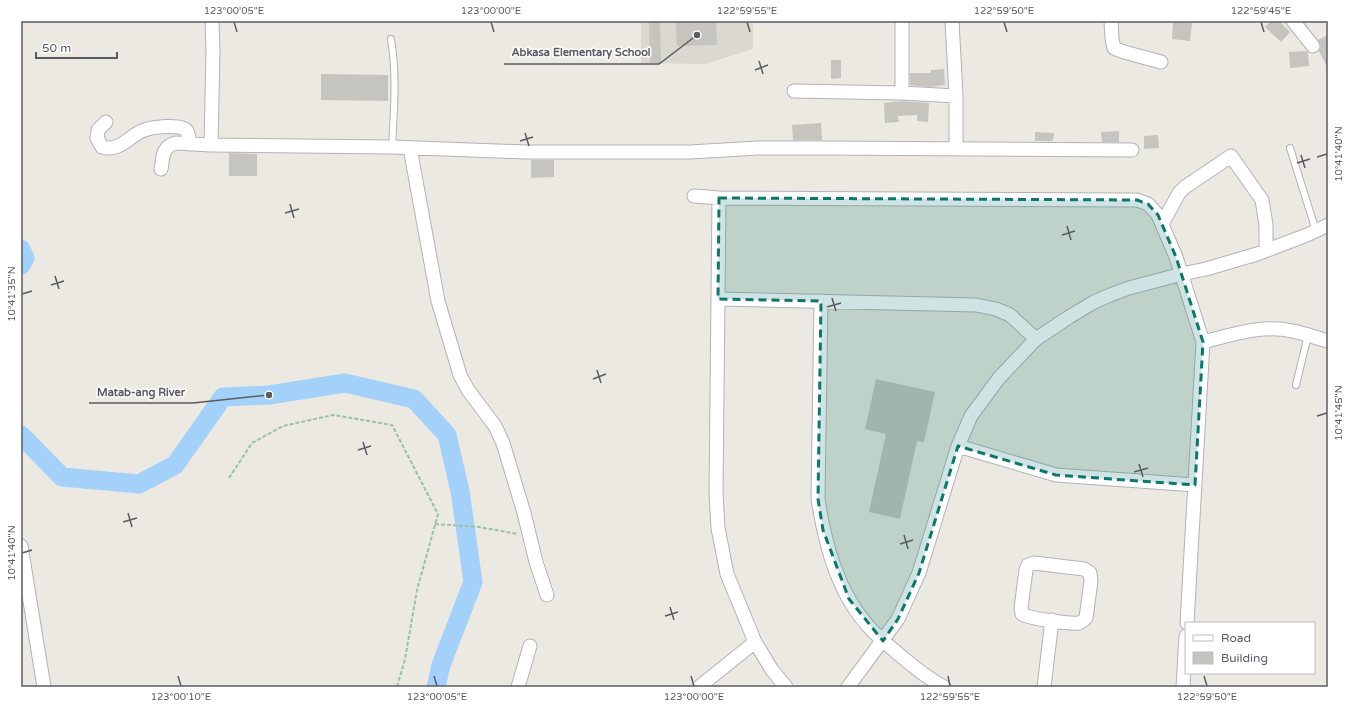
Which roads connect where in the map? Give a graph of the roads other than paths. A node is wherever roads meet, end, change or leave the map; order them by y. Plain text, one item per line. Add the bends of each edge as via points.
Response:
1 (212, 21) edge
2 (902, 21) edge
3 (952, 21) edge
4 (1111, 21) edge
5 (1293, 21) edge
6 (391, 39) dead end
7 (1313, 46) dead end
8 (1161, 62) dead end
9 (794, 91) dead end
10 (902, 93) junction
11 (956, 96) junction
12 (106, 122) dead end
13 (190, 144) junction
14 (211, 145) junction
15 (392, 147) junction
16 (410, 148) junction
17 (1290, 148) dead end
18 (956, 150) junction
19 (1132, 150) dead end
20 (161, 169) dead end
21 (694, 196) dead end
22 (719, 198) junction
23 (1162, 224) junction
24 (1328, 225) edge
25 (1316, 231) junction
26 (1266, 250) junction
27 (1182, 274) junction
28 (718, 299) junction
29 (821, 301) junction
30 (1308, 335) junction
31 (1036, 340) junction
32 (1203, 342) junction
33 (1328, 342) edge
34 (1296, 385) dead end
35 (958, 446) junction
36 (1195, 486) junction
37 (21, 546) edge
38 (547, 595) dead end
39 (1052, 620) junction
40 (1187, 622) edge
41 (883, 641) junction
42 (755, 642) junction
43 (530, 646) dead end
44 (1185, 653) edge
45 (44, 687) edge
46 (518, 687) edge
47 (698, 687) edge
48 (786, 687) edge
49 (848, 687) edge
50 (944, 687) edge
51 (1044, 687) edge
52 (1183, 687) edge

1 - 14 street
2 - 10 street
3 - 11 street
4 - 8 street via 1114,48
5 - 7 street
6 - 15 lane via 395,72
9 - 10 street
10 - 11 street
11 - 18 street
12 - 13 street via 98,130 97,138 102,147 124,144 140,131 164,126 184,128
13 - 14 street
13 - 20 street via 170,144 164,150
14 - 15 street
15 - 16 street
16 - 18 street via 526,152 690,152 758,148
16 - 38 street via 438,301 460,375 495,426 503,443
17 - 25 lane
18 - 19 street
21 - 22 street
22 - 23 street via 1137,200 1148,204
22 - 28 street
23 - 26 street via 1185,187 1231,156 1262,200
23 - 27 street
24 - 25 street
25 - 26 street
26 - 27 street
27 - 31 street via 1129,288 1094,302
27 - 32 street
28 - 29 street
28 - 42 street via 718,528 727,574
29 - 31 street via 982,306 1010,315
29 - 41 street via 818,499 823,530 829,553 849,599 867,625
30 - 32 street via 1291,330 1259,329
30 - 33 street
30 - 34 lane
31 - 35 street via 999,378 972,416
32 - 36 street
35 - 36 street via 1056,475
35 - 41 street via 919,573 898,620
36 - 40 street
37 - 45 street
39 - 39 street via 1078,623 1086,618 1090,573 1084,569 1034,563 1028,565 1022,614
39 - 51 street
41 - 49 street
41 - 50 street via 920,672
42 - 47 street
42 - 48 street
43 - 46 street
44 - 52 street

